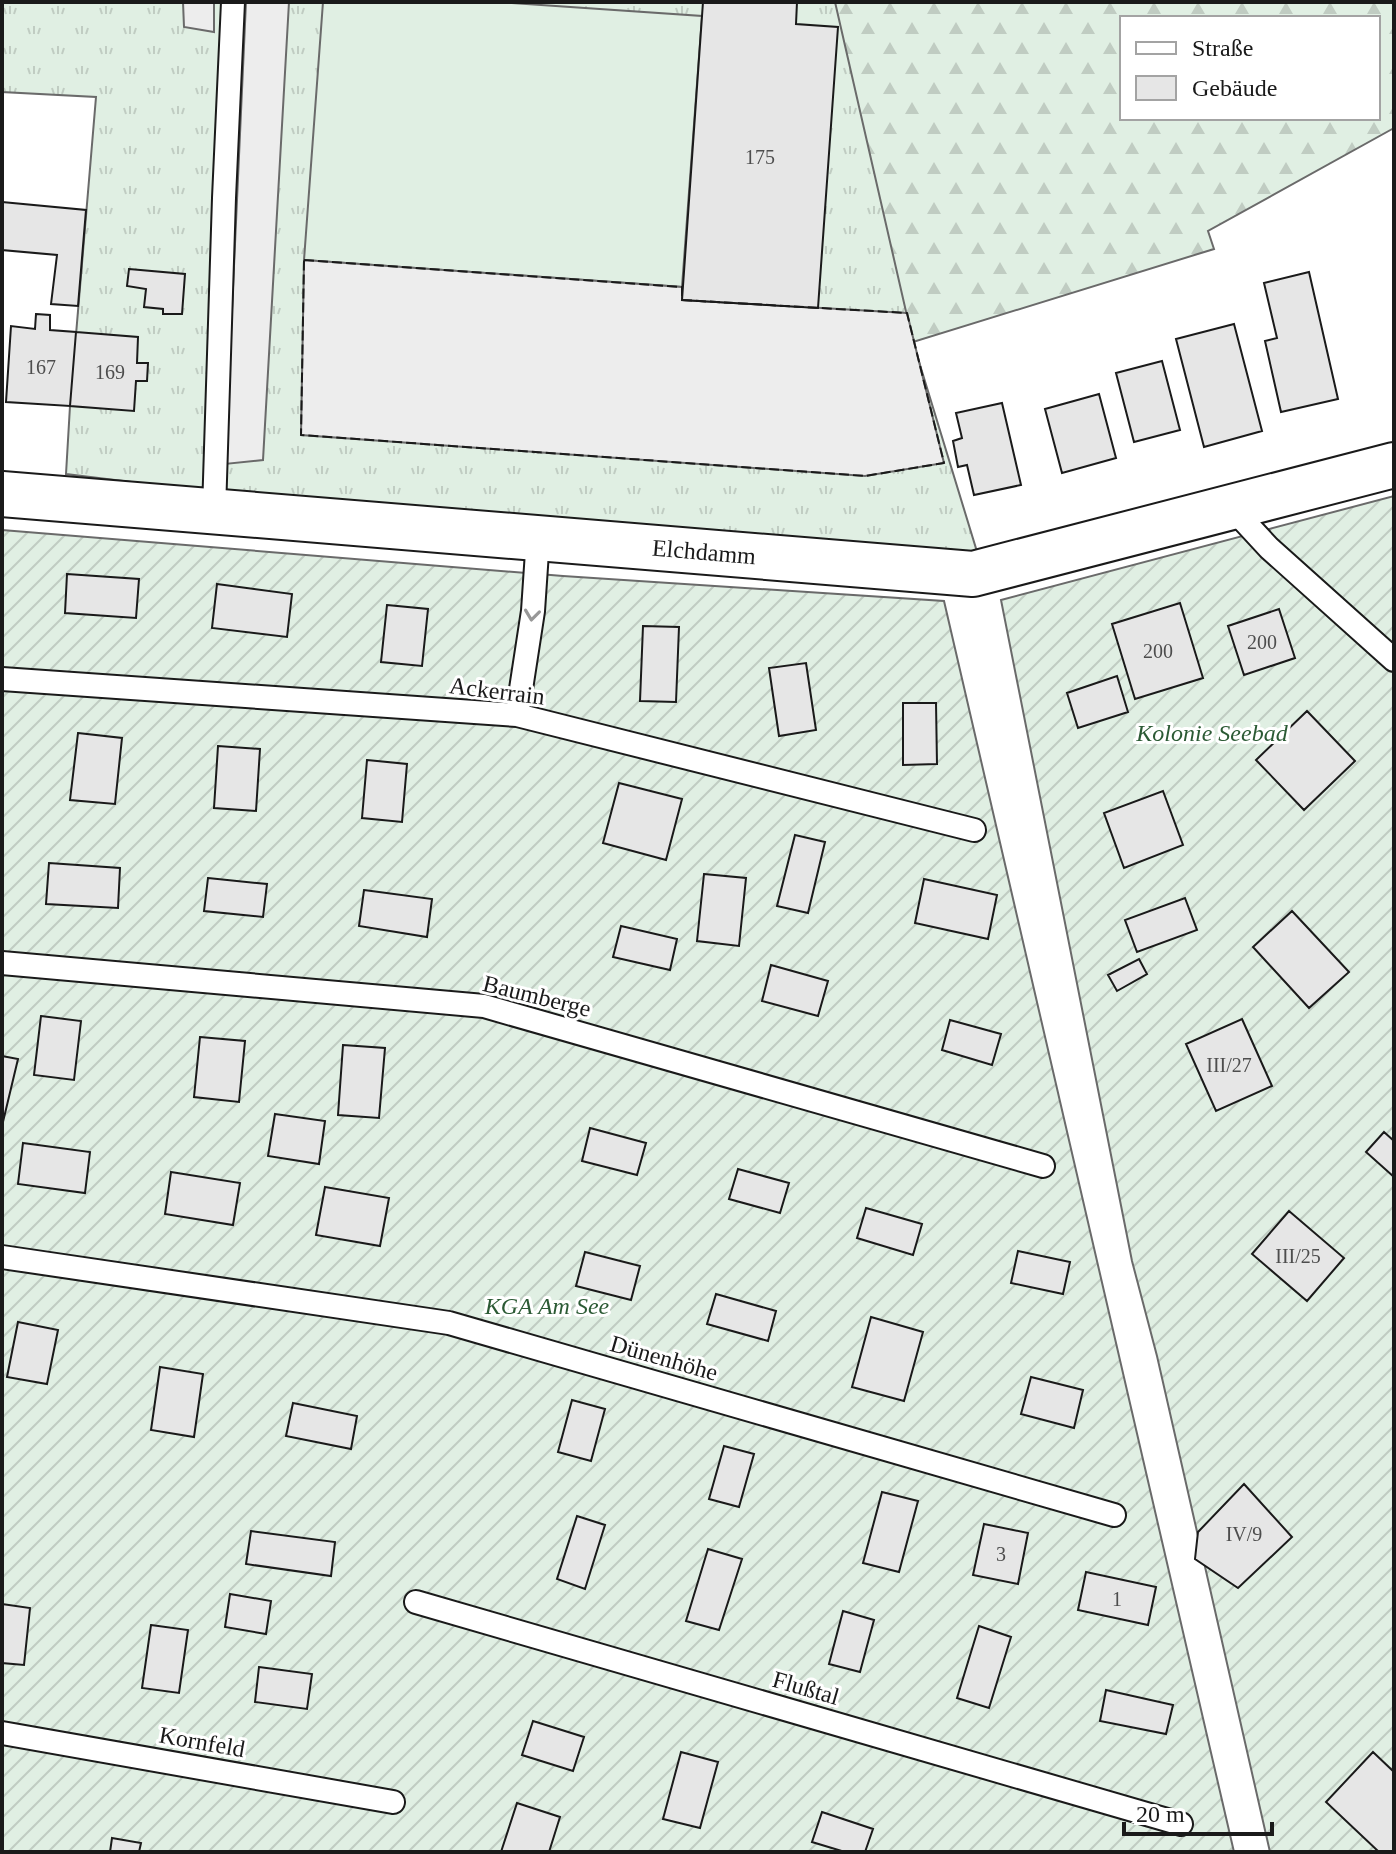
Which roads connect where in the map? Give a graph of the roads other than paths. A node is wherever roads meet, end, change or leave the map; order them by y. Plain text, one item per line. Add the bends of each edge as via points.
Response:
1 (233, 2) edge
2 (1394, 465) edge
3 (2, 494) edge
4 (1232, 508) junction
5 (214, 511) junction
6 (538, 537) junction
7 (1394, 660) edge
8 (2, 679) edge
9 (517, 715) junction
10 (974, 830) dead end
11 (2, 963) edge
12 (1043, 1166) dead end
13 (2, 1257) edge
14 (1114, 1515) dead end
15 (416, 1602) dead end
16 (2, 1733) edge
17 (393, 1802) dead end
18 (1181, 1824) dead end

1 - 5 lane
2 - 4 street, Elchdamm
3 - 5 street, Elchdamm
4 - 6 street, Elchdamm via 973,574
4 - 7 lane
5 - 6 street, Elchdamm
6 -> 9 lane
8 - 9 lane, Ackerrain
9 - 10 lane, Ackerrain
11 - 12 lane, Baumberge via 484,1006
13 - 14 lane, Dünenhöhe via 449,1323
15 - 18 lane, Flußtal
16 - 17 lane, Kornfeld

